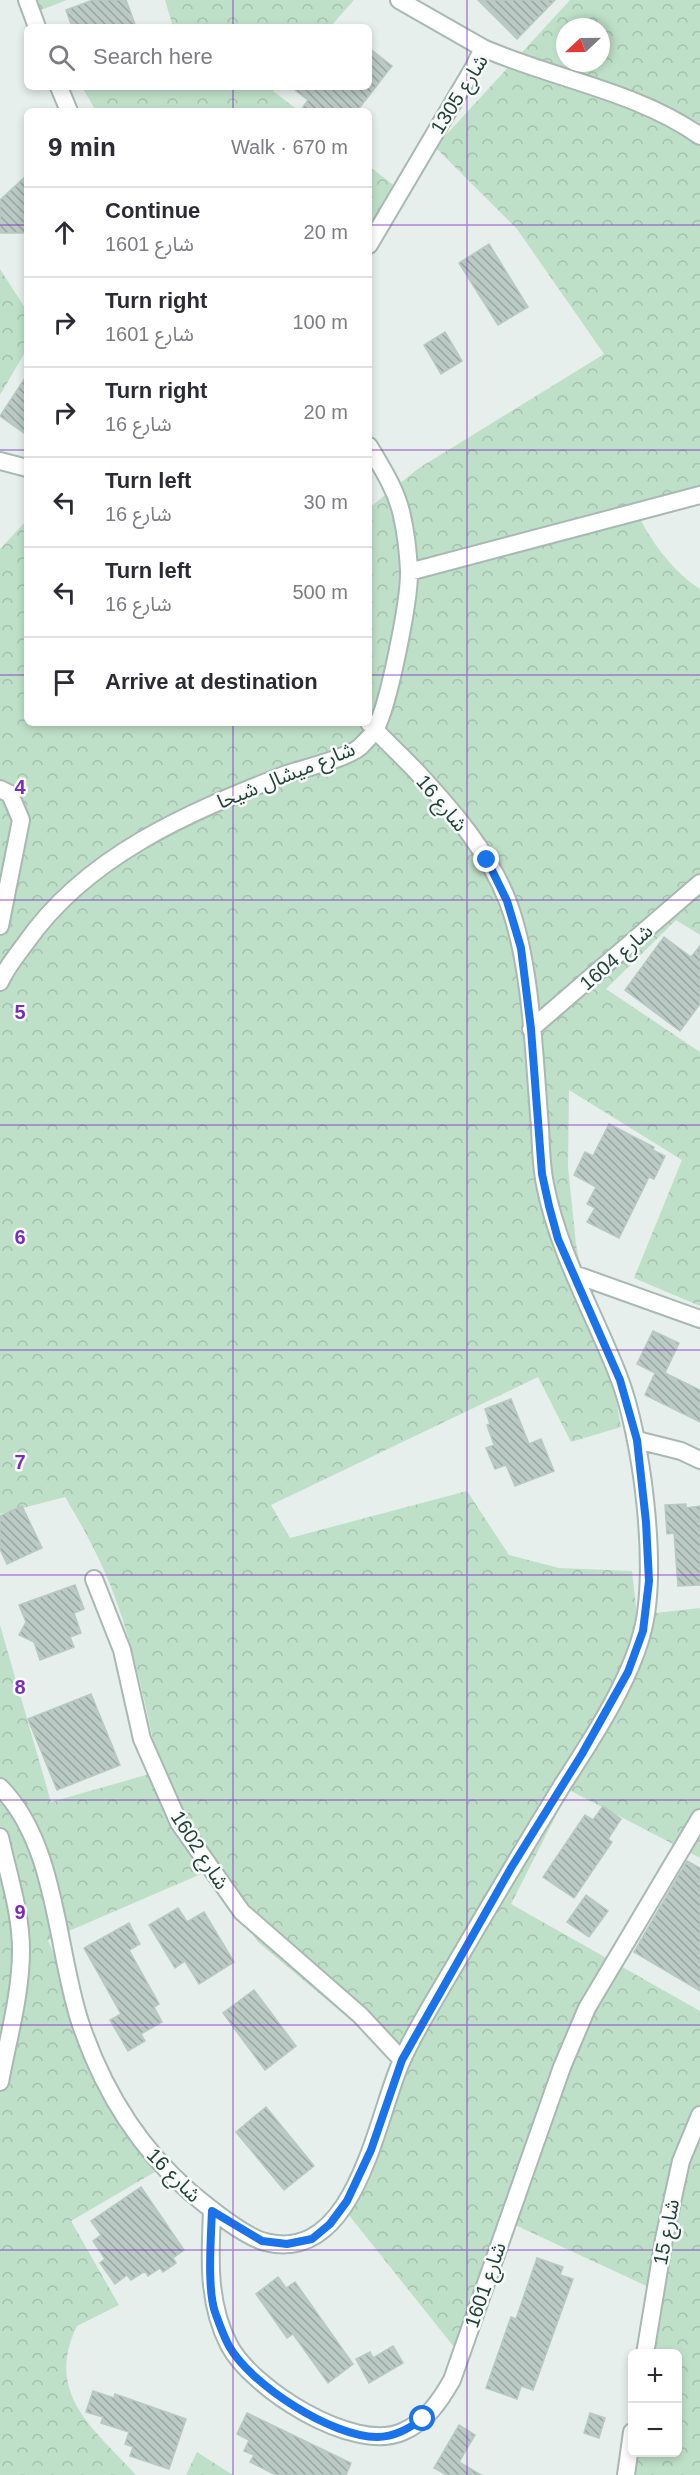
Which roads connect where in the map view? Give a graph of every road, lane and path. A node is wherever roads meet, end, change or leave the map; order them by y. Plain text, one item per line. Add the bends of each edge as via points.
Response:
1 (27, 0) edge
2 (399, 0) edge
3 (36, 24) edge
4 (483, 48) junction
5 (60, 90) edge
6 (68, 108) edge
7 (700, 136) edge
8 (372, 240) edge
9 (372, 451) edge
10 (0, 461) edge
11 (24, 467) edge
12 (700, 495) edge
13 (409, 572) junction
14 (372, 727) edge
15 (3, 796) edge
16 (700, 883) edge
17 (0, 926) edge
18 (0, 982) edge
19 (531, 1029) junction
20 (574, 1274) junction
21 (700, 1319) edge
22 (637, 1440) junction
23 (700, 1460) edge
24 (94, 1579) dead end
25 (0, 1787) edge
26 (700, 1818) edge
27 (0, 1837) edge
28 (402, 2060) junction
29 (0, 2082) edge
30 (700, 2115) edge
31 (212, 2211) junction
32 (646, 2349) edge
33 (629, 2457) edge
34 (626, 2475) edge

1 - 3 street
2 - 4 street
4 - 7 street, شارع 1305 via 654,111
4 - 8 street, شارع 1305
5 - 6 street
9 - 13 street, شارع ميشال شيحا via 402,514
10 - 11 street
12 - 13 street
13 - 14 street, شارع ميشال شيحا via 386,700
14 - 18 street, شارع ميشال شيحا via 358,748 207,807 101,865 66,894 34,930
14 - 19 street, شارع 16 via 458,818 487,860 507,901 521,948
15 - 17 street via 21,820
16 - 19 street, شارع 1604
19 - 20 street, شارع 16 via 542,1174 558,1239
20 - 21 street
20 - 22 street, شارع 16 via 620,1380
22 - 23 street
22 - 28 street, شارع 16 via 649,1581 643,1631 628,1672
24 - 28 street, شارع 1602 via 122,1650 142,1739 179,1822 242,1912 360,2015
25 - 31 street, شارع 16 via 27,1822 45,1871 80,2020 104,2081 129,2125 160,2166
26 - 31 street, شارع 1601 via 586,2008 452,2380 423,2419 403,2432 379,2437 358,2435 286,2403 244,2366 229,2346 214,2309
27 - 29 street via 16,1906 21,1949 19,1984
28 - 31 street, شارع 16 via 371,2150 347,2201 330,2224 312,2239 287,2244 262,2241
30 - 32 street, شارع 15 via 681,2161
33 - 34 street

